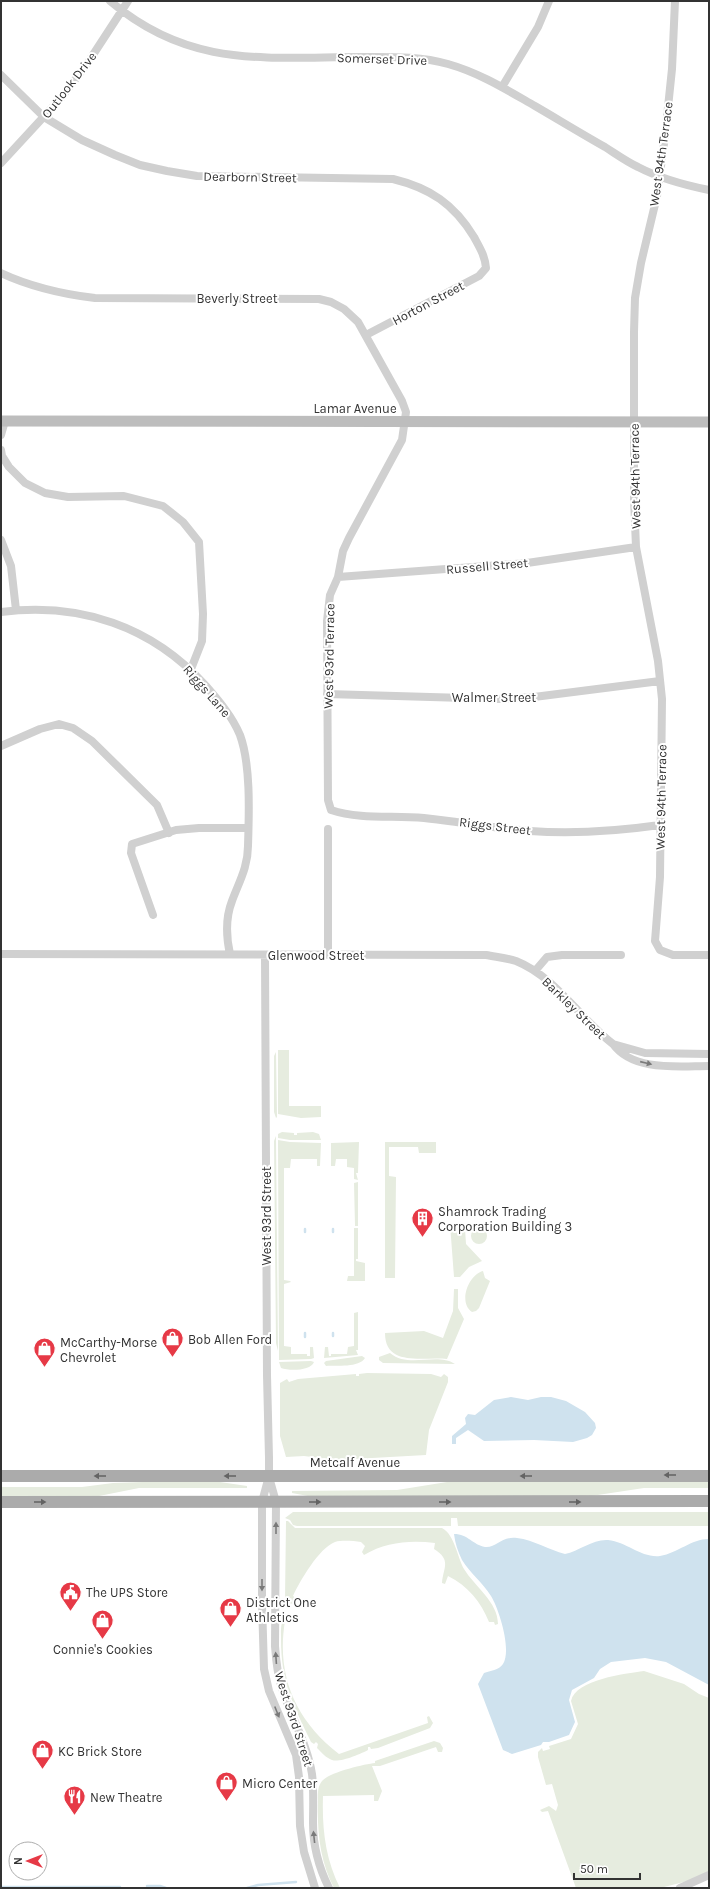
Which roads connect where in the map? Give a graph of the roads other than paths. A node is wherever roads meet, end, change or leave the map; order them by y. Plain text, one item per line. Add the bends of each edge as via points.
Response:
1 (110, 1) edge
2 (128, 1) edge
3 (549, 1) edge
4 (675, 1) edge
5 (122, 11) junction
6 (1, 75) edge
7 (502, 87) junction
8 (44, 117) junction
9 (1, 163) edge
10 (659, 176) junction
11 (709, 190) edge
12 (486, 268) joint
13 (1, 273) edge
14 (366, 335) junction
15 (3, 421) edge
16 (406, 422) junction
17 (634, 422) junction
18 (709, 422) edge
19 (1, 435) edge
20 (1, 450) edge
21 (1, 540) edge
22 (636, 547) junction
23 (338, 577) junction
24 (16, 610) junction
25 (1, 612) edge
26 (191, 669) junction
27 (660, 681) junction
28 (327, 694) junction
29 (1, 746) edge
30 (331, 810) joint
31 (660, 825) junction
32 (248, 828) junction
33 (328, 829) dead end
34 (169, 833) junction
35 (153, 915) dead end
36 (1, 954) edge
37 (230, 954) junction
38 (265, 955) junction
39 (328, 955) junction
40 (621, 955) dead end
41 (709, 955) edge
42 (535, 971) junction
43 (613, 1044) junction
44 (709, 1054) edge
45 (709, 1066) edge
46 (1, 1476) edge
47 (268, 1476) junction
48 (709, 1476) edge
49 (709, 1501) edge
50 (1, 1502) edge
51 (262, 1502) junction
52 (276, 1502) junction
53 (317, 1853) junction
54 (305, 1856) junction
55 (709, 1875) edge
56 (315, 1888) edge
57 (329, 1888) edge
58 (680, 1888) edge

1 - 5 street, Somerset Drive
2 - 5 street, Outlook Drive
3 - 7 street via 538,26
4 - 10 street, West 94th Terrace via 672,69
5 - 7 street, Somerset Drive via 167,39 212,53 261,57 425,59 476,74
5 - 8 street, Outlook Drive via 87,64
6 - 8 street, Dearborn Street
7 - 10 street, Somerset Drive via 638,167
8 - 9 street, Outlook Drive
8 - 12 street, Dearborn Street via 82,140 115,155 167,172 234,178 374,178 412,184 431,192 453,209 485,256
10 - 11 street, Somerset Drive via 677,184
10 - 17 street, West 94th Terrace via 636,298
12 - 14 street, Horton Street via 479,276
13 - 14 street, Beverly Street via 47,290 95,298 319,299 331,302 351,314
14 - 16 street, Beverly Street via 402,401
15 - 16 street, Lamar Avenue
15 - 19 street
16 - 17 street, Lamar Avenue
16 - 23 street, West 93rd Terrace via 402,440 343,551
17 - 18 street, Lamar Avenue
17 - 22 street, West 94th Terrace
20 - 26 street via 9,467 25,483 45,493 68,497 124,496 163,506 183,522 199,542 203,614 202,641
21 - 24 street via 12,566
22 - 23 street, Russell Street via 527,563
22 - 27 street, West 94th Terrace
23 - 28 street, West 93rd Terrace via 330,595 327,621
24 - 25 street, Riggs Lane
24 - 26 street, Riggs Lane via 52,610 106,620 150,639
26 - 32 street, Riggs Lane via 224,706 240,735 247,770
27 - 28 street, Walmer Street via 564,695 523,698
27 - 31 street, West 94th Terrace
28 - 30 street, West 93rd Terrace via 328,800
29 - 34 street via 58,724 73,728 92,741 157,805
30 - 31 street, Riggs Street via 348,815 423,818 530,831 601,831
31 - 41 street, West 94th Terrace via 660,877 655,941 660,950 673,955
32 - 34 street via 199,828
32 - 37 street, Riggs Lane via 246,865 231,902 228,917 226,936
33 - 39 street
34 - 35 street via 132,844 131,853
36 - 37 street, Glenwood Street
37 - 38 street, Glenwood Street
38 - 39 street, Glenwood Street
38 - 47 street, West 93rd Street
39 - 42 street, Glenwood Street via 486,955 517,962
40 - 42 street via 547,957
42 - 43 street, Barkley Street
43 - 44 street, Barkley Street via 645,1053
43 -> 45 street, Barkley Street via 619,1052 650,1064
47 -> 46 main road, Metcalf Avenue
48 -> 47 main road, Metcalf Avenue
47 - 51 street, West 93rd Street
47 - 52 street, West 93rd Street
52 -> 49 main road
50 -> 51 main road
51 - 52 main road
51 -> 54 street, West 93rd Street via 264,1669 268,1691 296,1755 300,1826
53 -> 52 street, West 93rd Street via 313,1825 312,1775 300,1730 281,1685 277,1665
53 - 54 street
53 - 57 street, West 93rd Street
54 - 56 street, West 93rd Street
55 - 58 street

